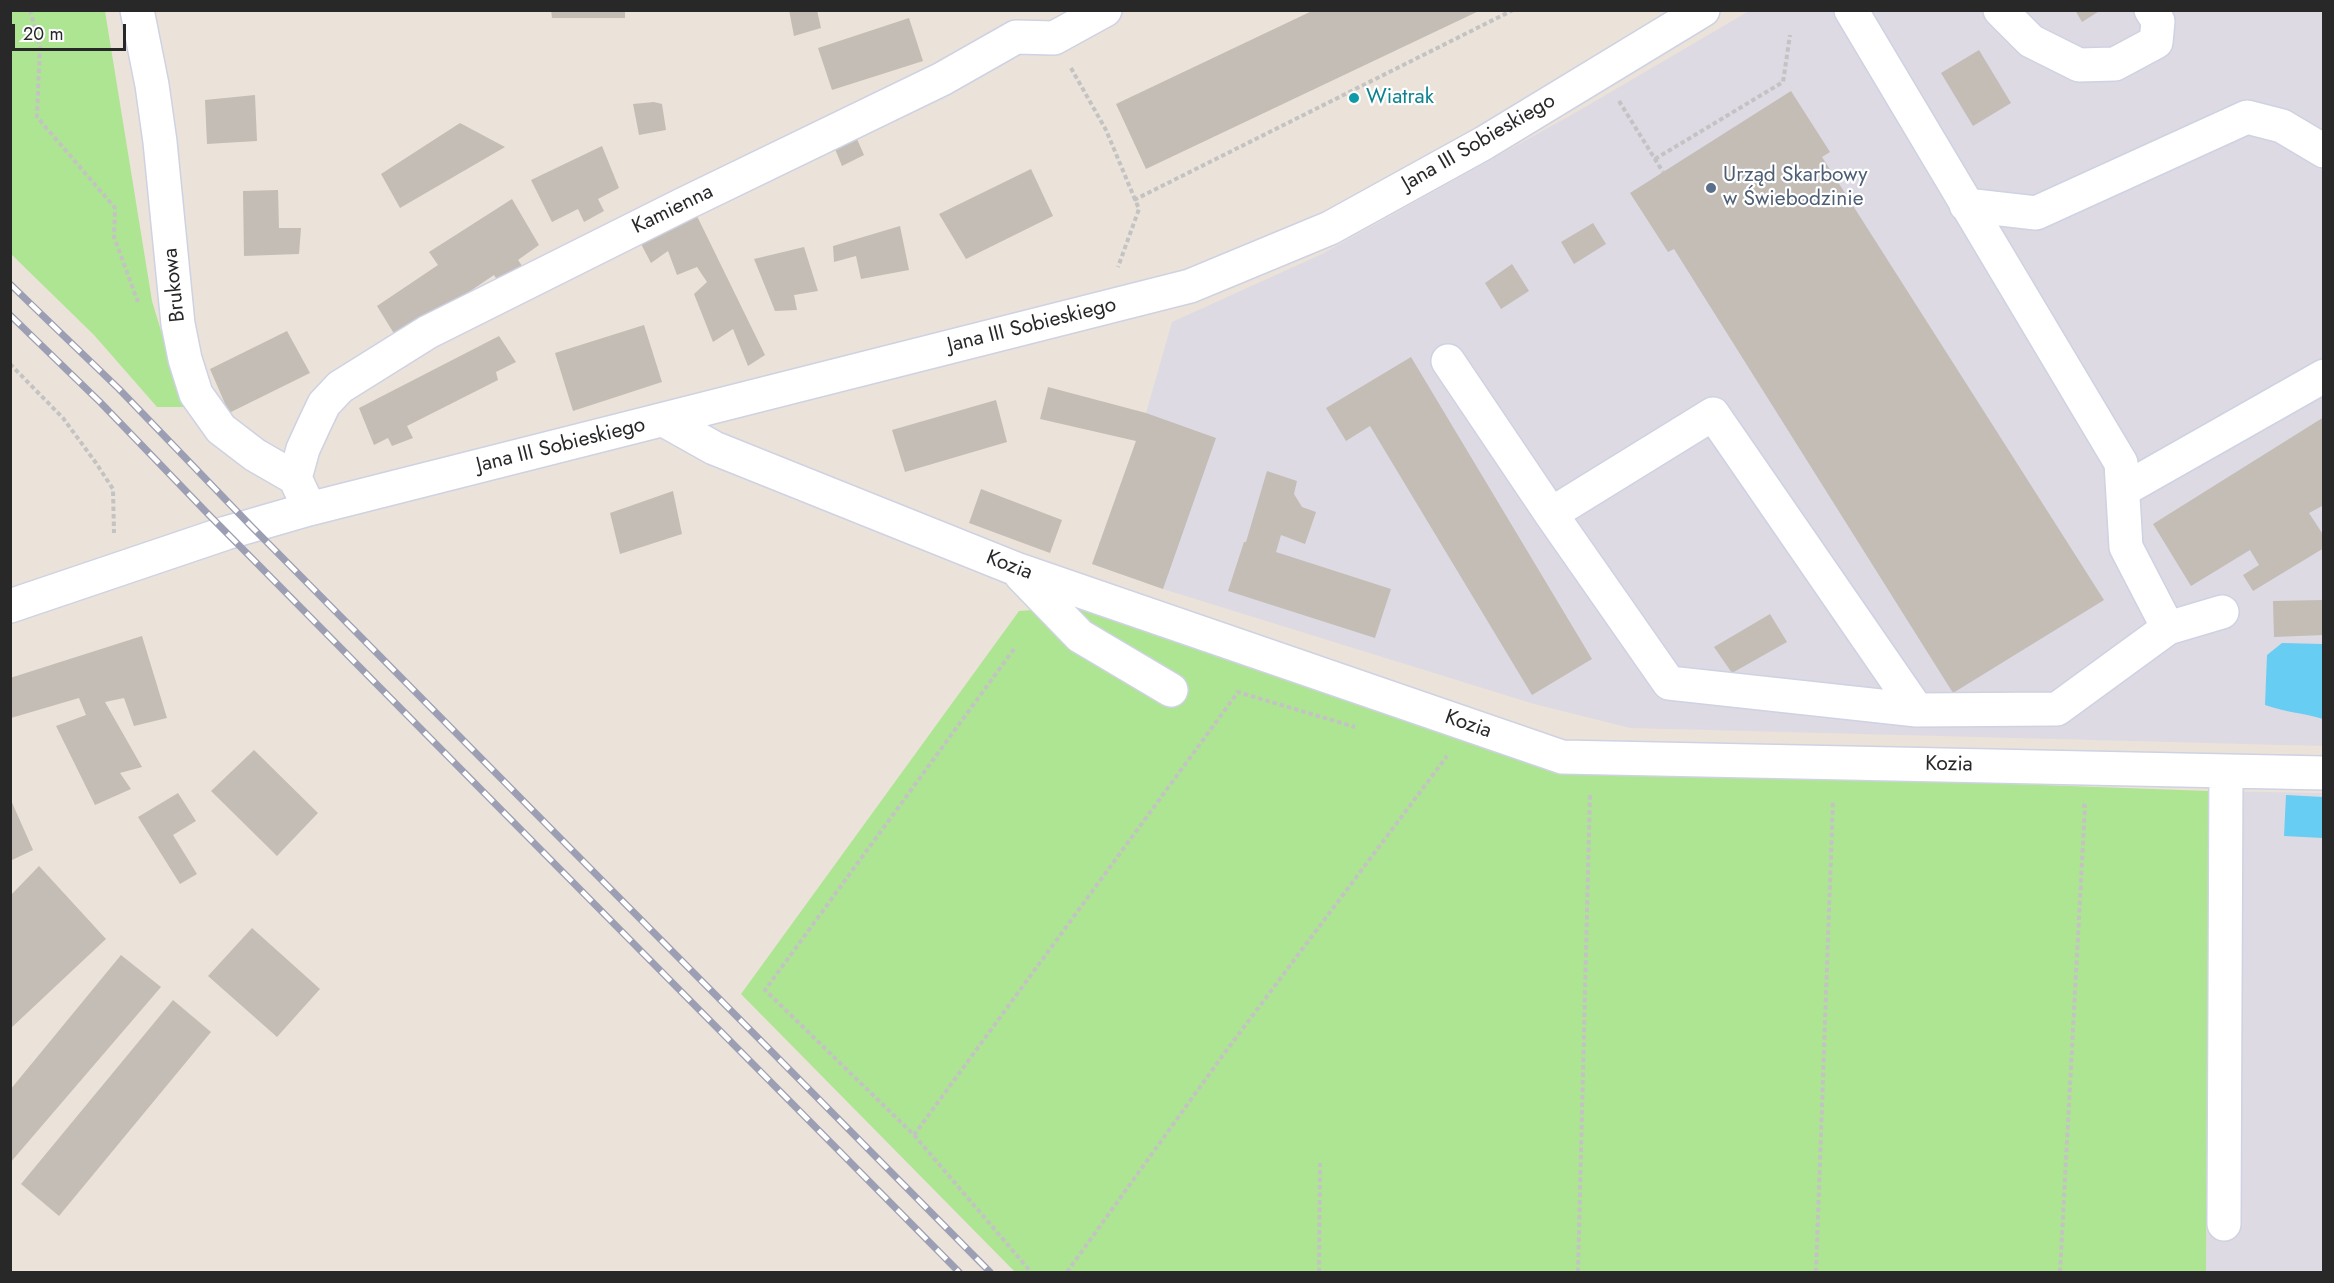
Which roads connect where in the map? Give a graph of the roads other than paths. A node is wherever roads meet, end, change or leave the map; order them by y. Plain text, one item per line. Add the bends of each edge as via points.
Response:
1 (137, 10) edge
2 (1105, 10) edge
3 (1703, 10) edge
4 (1851, 10) edge
5 (2000, 10) edge
6 (2151, 10) edge
7 (2324, 151) edge
8 (1966, 206) junction
9 (1448, 361) dead end
10 (2324, 376) edge
11 (664, 420) junction
12 (296, 478) junction
13 (2123, 490) junction
14 (309, 509) junction
15 (1551, 514) junction
16 (1016, 569) junction
17 (10, 606) edge
18 (2222, 612) dead end
19 (2168, 628) junction
20 (1171, 690) dead end
21 (1917, 710) junction
22 (2226, 771) junction
23 (2324, 773) edge
24 (2224, 1224) dead end

1 - 12 street, Brukowa via 160,142 178,324 196,394 221,429 255,455
2 - 12 street, Kamienna via 1054,38 1016,37 942,79 418,338 340,387 324,404 303,449
3 - 11 street, Jana III Sobieskiego via 1484,143 1330,228 1190,286
4 - 8 street
5 - 6 street via 2031,41 2079,65 2115,64 2156,42 2158,21
7 - 8 street via 2282,126 2247,117 2036,213
8 - 13 street via 2121,463
9 - 15 street
10 - 13 street
11 - 14 street, Jana III Sobieskiego
11 - 16 street, Kozia via 714,448
12 - 14 street
13 - 19 street via 2126,547
14 - 17 street, Jana III Sobieskiego
15 - 21 street via 1669,683
15 - 21 street via 1713,414
16 - 20 street via 1080,636
16 - 22 street, Kozia via 1562,757
18 - 19 street
19 - 21 street via 2057,709
22 - 23 street, Kozia
22 - 24 street

